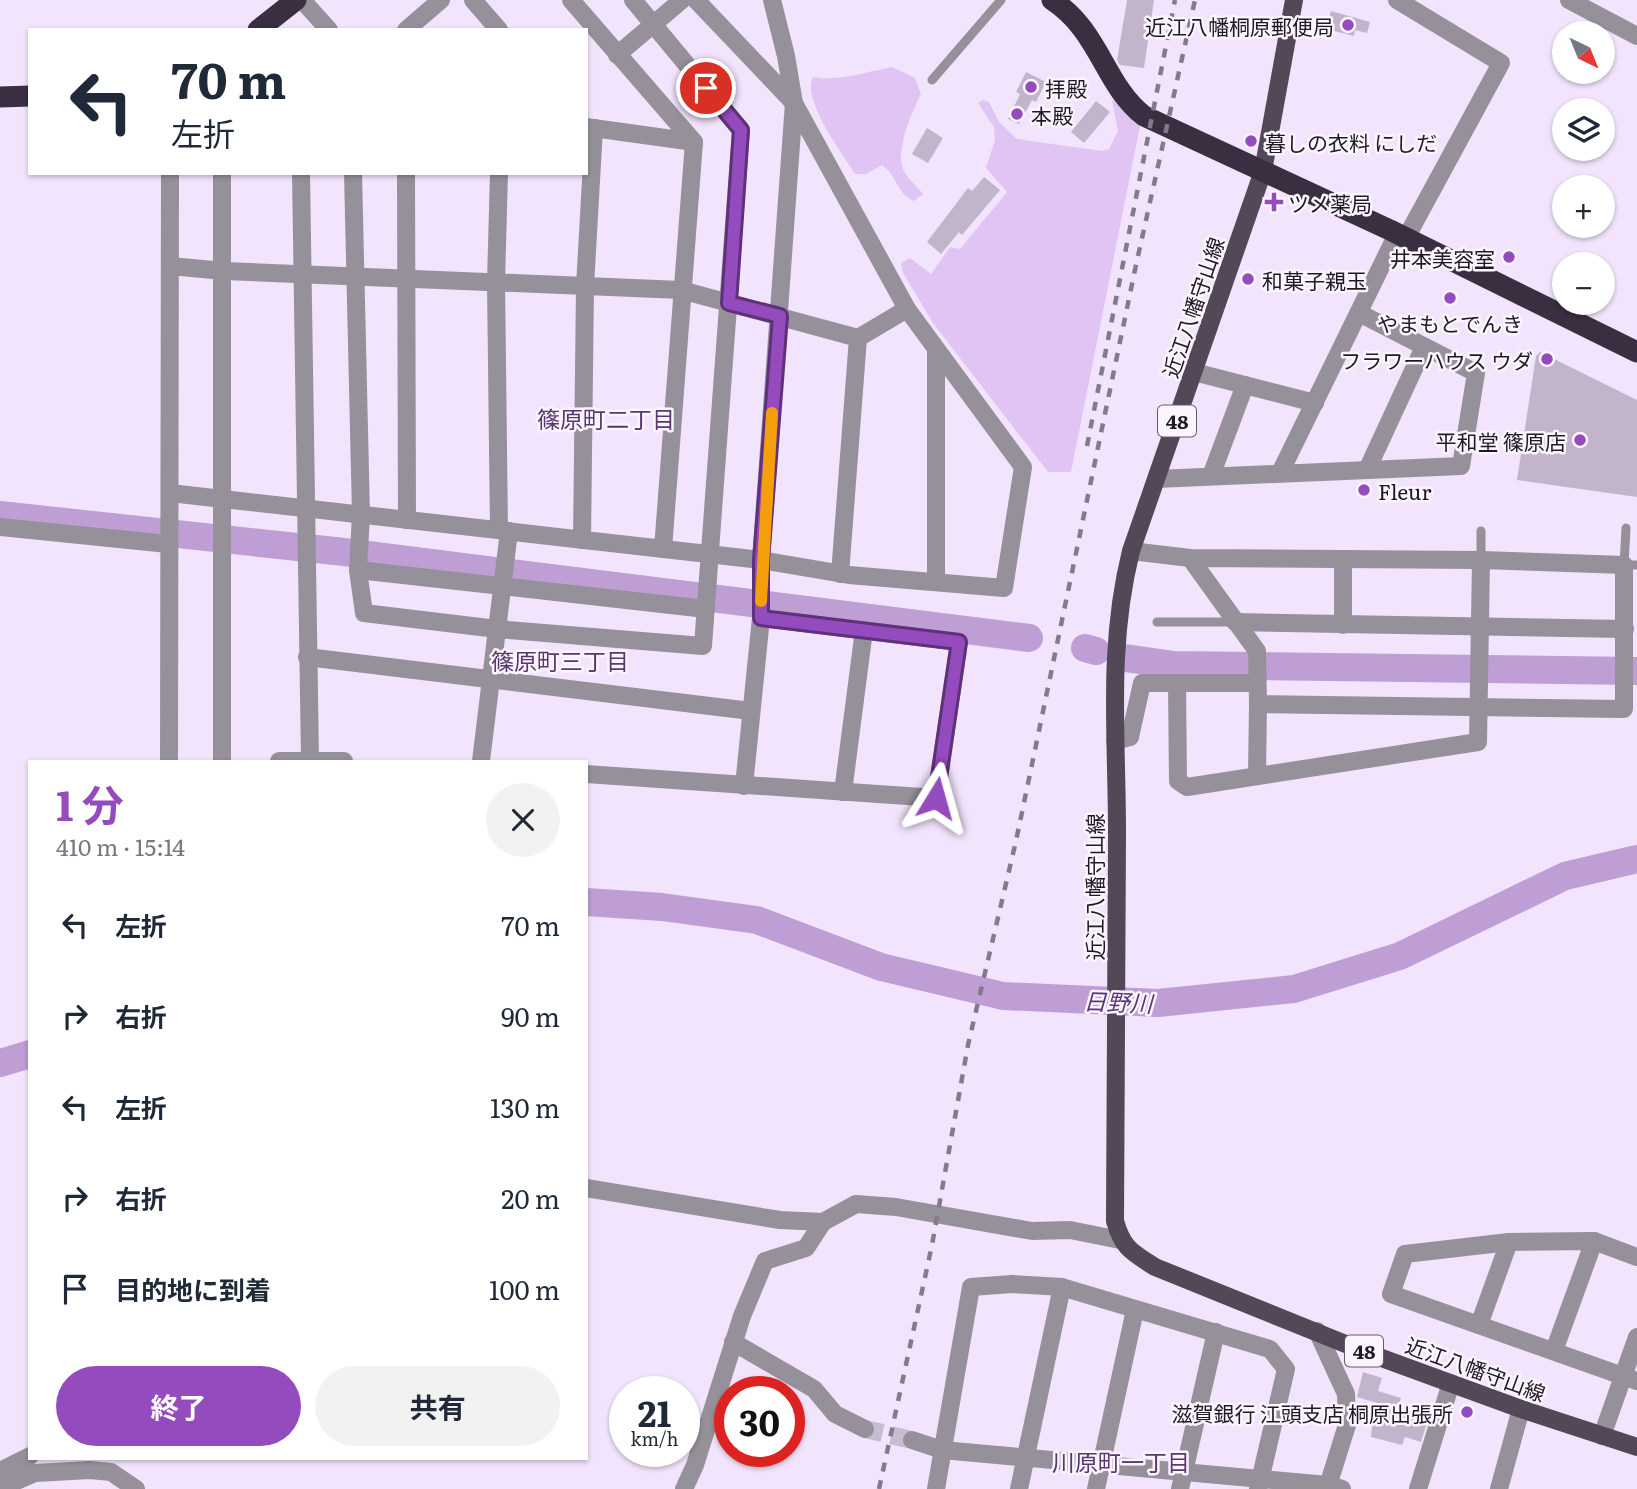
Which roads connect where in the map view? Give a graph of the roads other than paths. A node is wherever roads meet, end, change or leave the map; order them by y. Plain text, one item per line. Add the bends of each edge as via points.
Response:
1 (296, 0) edge
2 (303, 0) edge
3 (441, 0) edge
4 (473, 0) edge
5 (570, 0) edge
6 (634, 0) edge
7 (682, 0) edge
8 (696, 0) edge
9 (772, 0) edge
10 (1001, 0) edge
11 (1294, 0) edge
12 (1397, 0) edge
13 (1569, 0) edge
14 (1054, 1) edge
15 (654, 24) junction
16 (261, 28) edge
17 (327, 28) edge
18 (408, 28) edge
19 (497, 28) edge
20 (1637, 36) edge
21 (617, 55) junction
22 (932, 79) dead end
23 (28, 96) edge
24 (0, 97) edge
25 (794, 103) junction
26 (590, 128) edge
27 (694, 142) junction
28 (1263, 171) junction
29 (170, 175) edge
30 (222, 175) edge
31 (301, 175) edge
32 (353, 175) edge
33 (406, 175) edge
34 (499, 175) edge
35 (1401, 236) junction
36 (170, 266) junction
37 (224, 271) junction
38 (303, 275) junction
39 (357, 277) junction
40 (406, 279) junction
41 (496, 282) junction
42 (585, 286) junction
43 (681, 290) junction
44 (729, 303) junction
45 (907, 309) junction
46 (1359, 313) junction
47 (780, 316) junction
48 (858, 338) junction
49 (1424, 346) junction
50 (936, 351) junction
51 (1637, 352) edge
52 (1194, 372) junction
53 (1245, 385) junction
54 (1315, 403) junction
55 (1367, 470) junction
56 (1280, 473) junction
57 (1212, 476) junction
58 (1156, 479) junction
59 (170, 493) junction
60 (223, 499) junction
61 (304, 508) junction
62 (361, 515) junction
63 (407, 520) junction
64 (0, 527) edge
65 (1626, 528) dead end
66 (504, 531) junction
67 (1481, 531) dead end
68 (168, 536) junction
69 (582, 540) junction
70 (663, 549) junction
71 (1131, 551) junction
72 (709, 554) junction
73 (1190, 558) junction
74 (1343, 559) junction
75 (359, 560) junction
76 (761, 560) junction
77 (1481, 560) junction
78 (1631, 565) edge
79 (840, 574) junction
80 (503, 577) junction
81 (936, 582) junction
82 (706, 601) junction
83 (761, 608) junction
84 (1157, 622) dead end
85 (1235, 622) junction
86 (1343, 625) junction
87 (497, 629) junction
88 (1480, 629) junction
89 (1631, 629) edge
90 (864, 631) junction
91 (307, 657) junction
92 (491, 679) junction
93 (1257, 679) junction
94 (1177, 683) junction
95 (1258, 704) junction
96 (1480, 708) junction
97 (751, 710) junction
98 (1630, 710) edge
99 (1115, 741) junction
100 (169, 760) edge
101 (222, 760) edge
102 (310, 760) edge
103 (481, 760) edge
104 (588, 774) edge
105 (1257, 776) junction
106 (744, 786) junction
107 (843, 792) junction
108 (588, 1188) edge
109 (823, 1222) junction
110 (1120, 1240) junction
111 (1594, 1241) junction
112 (1509, 1242) junction
113 (1637, 1257) edge
114 (1062, 1287) junction
115 (1135, 1310) junction
116 (1479, 1325) junction
117 (1317, 1331) junction
118 (1216, 1332) junction
119 (1637, 1337) edge
120 (733, 1342) junction
121 (1553, 1352) junction
122 (1630, 1378) edge
123 (1451, 1383) junction
124 (1521, 1409) junction
125 (865, 1429) tunnel mouth
126 (1602, 1436) junction
127 (912, 1440) tunnel mouth
128 (1637, 1447) edge
129 (942, 1450) junction
130 (28, 1457) edge
131 (1026, 1457) junction
132 (1101, 1465) junction
133 (0, 1471) edge
134 (1182, 1481) edge
135 (1259, 1484) edge
136 (0, 1488) edge
137 (682, 1488) edge
138 (1333, 1488) edge
139 (136, 1489) edge
140 (936, 1489) edge
141 (1019, 1489) edge
142 (1096, 1489) edge
143 (1418, 1489) edge
144 (1499, 1489) edge

1 - 16 highway
2 - 17 street
3 - 18 street
4 - 19 street
5 - 21 street
6 - 15 street
7 - 15 street
8 - 25 street
9 - 25 street
10 - 22 lane
11 - 28 main road, 近江八幡守山線 / 48
12 - 35 street via 1500,63
13 - 20 street
14 - 28 highway via 1086,31 1127,103 1144,116
15 - 21 street
15 - 44 street via 741,130
21 - 27 street
23 - 24 highway
25 - 45 street
25 - 47 street
26 - 27 street
26 - 42 street
27 - 43 street
28 - 35 highway
28 - 52 main road, 近江八幡守山線 / 48
29 - 36 street
30 - 37 street
31 - 38 street
32 - 39 street
33 - 40 street
34 - 41 street
35 - 46 street
35 - 51 highway
36 - 37 street
36 - 59 street
37 - 38 street
37 - 60 street
38 - 39 street
38 - 61 street
39 - 40 street
39 - 62 street
40 - 41 street
40 - 63 street
41 - 42 street
41 - 66 street
42 - 43 street
42 - 69 street
43 - 44 street
43 - 70 street
44 - 47 street
44 - 72 street
45 - 48 street
45 - 50 street
46 - 49 street
46 - 54 street
47 - 48 street
47 - 76 street
48 - 79 street
49 - 55 street
49 - 55 street via 1476,373 1461,466
50 - 81 street
50 - 81 street via 1023,467 1004,588
52 - 53 street
52 - 58 main road, 近江八幡守山線 / 48
53 - 54 street
53 - 57 street
54 - 56 street
55 - 56 street
56 - 57 street
57 - 58 street
58 - 71 main road, 近江八幡守山線 / 48
59 - 60 street
59 - 68 street
60 - 61 street
60 - 101 street
61 - 62 street
61 - 91 street
62 - 63 street
62 - 75 street
63 - 66 street
64 - 68 street
65 - 78 lane
66 - 69 street
66 - 80 street
67 - 77 lane
68 - 100 street
69 - 70 street
70 - 72 street
71 - 73 street
71 - 99 main road, 近江八幡守山線 / 48 via 1113,659
72 - 76 street
72 - 82 street
73 - 74 street
73 - 85 street
74 - 77 street
74 - 86 street
75 - 80 street
75 - 87 street via 364,613
76 - 79 street
76 - 83 street
77 - 78 street
77 - 88 street
78 - 89 street
79 - 81 street
80 - 82 street
80 - 87 street
82 - 87 street via 704,646
83 - 90 street
83 - 97 street
84 - 85 lane
85 - 86 street
85 - 93 street via 1258,656
86 - 88 street
87 - 92 street
88 - 89 street
88 - 96 street
89 - 98 street via 1624,662
90 - 107 street
90 - 107 street via 959,642 936,798
91 - 92 street
91 - 102 street
92 - 97 street
92 - 103 street
93 - 94 street
93 - 95 street
94 - 99 street via 1142,682 1130,737
94 - 105 street via 1178,781 1186,787
95 - 96 street
95 - 105 street
96 - 98 street
96 - 105 street via 1478,742
97 - 106 street
99 - 110 main road, 近江八幡守山線 / 48 via 1115,1221
104 - 106 street
106 - 107 street
108 - 109 street via 780,1220
109 - 110 street via 856,1204
109 - 120 street via 806,1248 765,1261
110 - 117 main road, 近江八幡守山線 / 48 via 1155,1267
111 - 112 street
111 - 113 street
111 - 121 street
112 - 116 street
112 - 116 street via 1405,1254 1391,1294
114 - 115 street
114 - 129 street via 971,1287
114 - 131 street
115 - 118 street
115 - 132 street
116 - 121 street
117 - 123 main road, 近江八幡守山線 / 48
117 - 138 street via 1346,1394 1347,1425
118 - 134 street
118 - 135 street via 1270,1349 1286,1369
119 - 122 street
120 - 125 street via 814,1389 835,1415
120 - 137 street via 695,1465
121 - 122 street
122 - 126 street
123 - 124 main road, 近江八幡守山線 / 48
123 - 143 street
124 - 126 main road, 近江八幡守山線 / 48
124 - 144 street
126 - 128 main road, 近江八幡守山線 / 48
127 - 129 street
129 - 131 street
129 - 140 street
130 - 133 street
131 - 132 street
131 - 141 street
132 - 134 street
132 - 142 street
134 - 135 street
135 - 138 street
136 - 139 street via 35,1473 90,1470 111,1472

